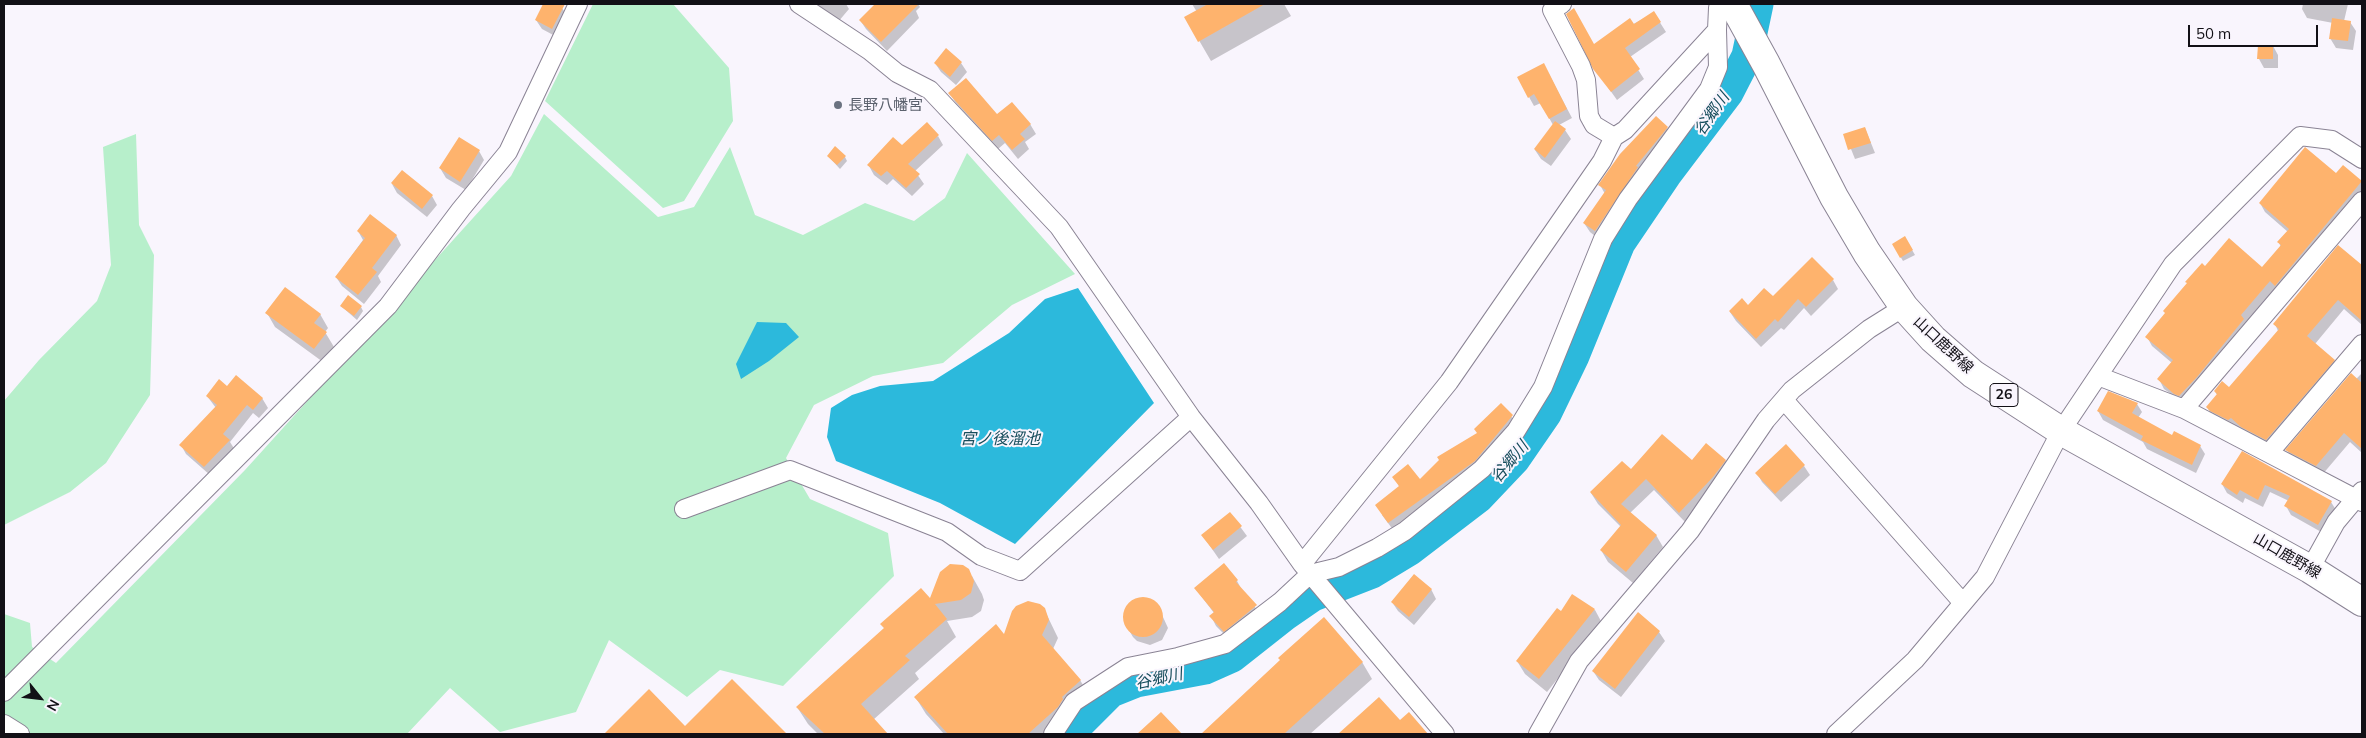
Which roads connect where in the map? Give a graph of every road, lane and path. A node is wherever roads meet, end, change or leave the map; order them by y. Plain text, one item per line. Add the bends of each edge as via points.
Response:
1 (578, 4) edge
2 (799, 4) edge
3 (1562, 4) edge
4 (1730, 6) edge
5 (1717, 30) junction
6 (1614, 137) junction
7 (2362, 159) edge
8 (2362, 201) edge
9 (1904, 307) junction
10 (2362, 344) edge
11 (2098, 376) junction
12 (1784, 400) junction
13 (2184, 409) junction
14 (1191, 417) junction
15 (2061, 431) junction
16 (2269, 453) junction
17 (2360, 497) edge
18 (684, 509) dead end
19 (2310, 568) junction
20 (1309, 573) junction
21 (2362, 602) edge
22 (1963, 603) junction
23 (4, 692) edge
24 (4, 724) edge
25 (20, 734) edge
26 (1053, 734) edge
27 (1445, 734) edge
28 (1538, 734) edge
29 (1836, 734) edge

1 - 23 street via 508,152 388,306
2 - 14 street via 898,73 930,90 968,130 1059,227
3 - 6 street via 1552,10 1586,80 1589,116 1594,125
4 - 5 street via 1718,8
4 - 9 main road, 山口鹿野線 / 26 via 1766,64 1834,197
5 - 6 street via 1625,130
5 - 20 street via 1718,67 1709,89 1602,239 1543,387 1516,431 1482,469 1405,531 1339,567
6 - 20 street via 1602,161 1450,382
7 - 11 street via 2332,140 2300,136 2173,264
8 - 13 street
9 - 12 street via 1843,349
9 - 15 main road, 山口鹿野線 / 26 via 1933,339 1973,374
10 - 16 street
11 - 13 street
11 - 15 street
12 - 22 street
12 - 28 street via 1766,420 1690,532 1579,662
13 - 16 street
14 - 18 street via 1020,571 981,556 947,532 790,470
14 - 20 street
15 - 19 main road, 山口鹿野線 / 26
15 - 22 street via 1985,577
16 - 17 street
17 - 19 street via 2336,522
19 - 21 main road, 山口鹿野線 / 26
20 - 26 street via 1280,602 1225,644 1128,667 1074,702
20 - 27 street
22 - 29 street via 1915,660
24 - 25 street

